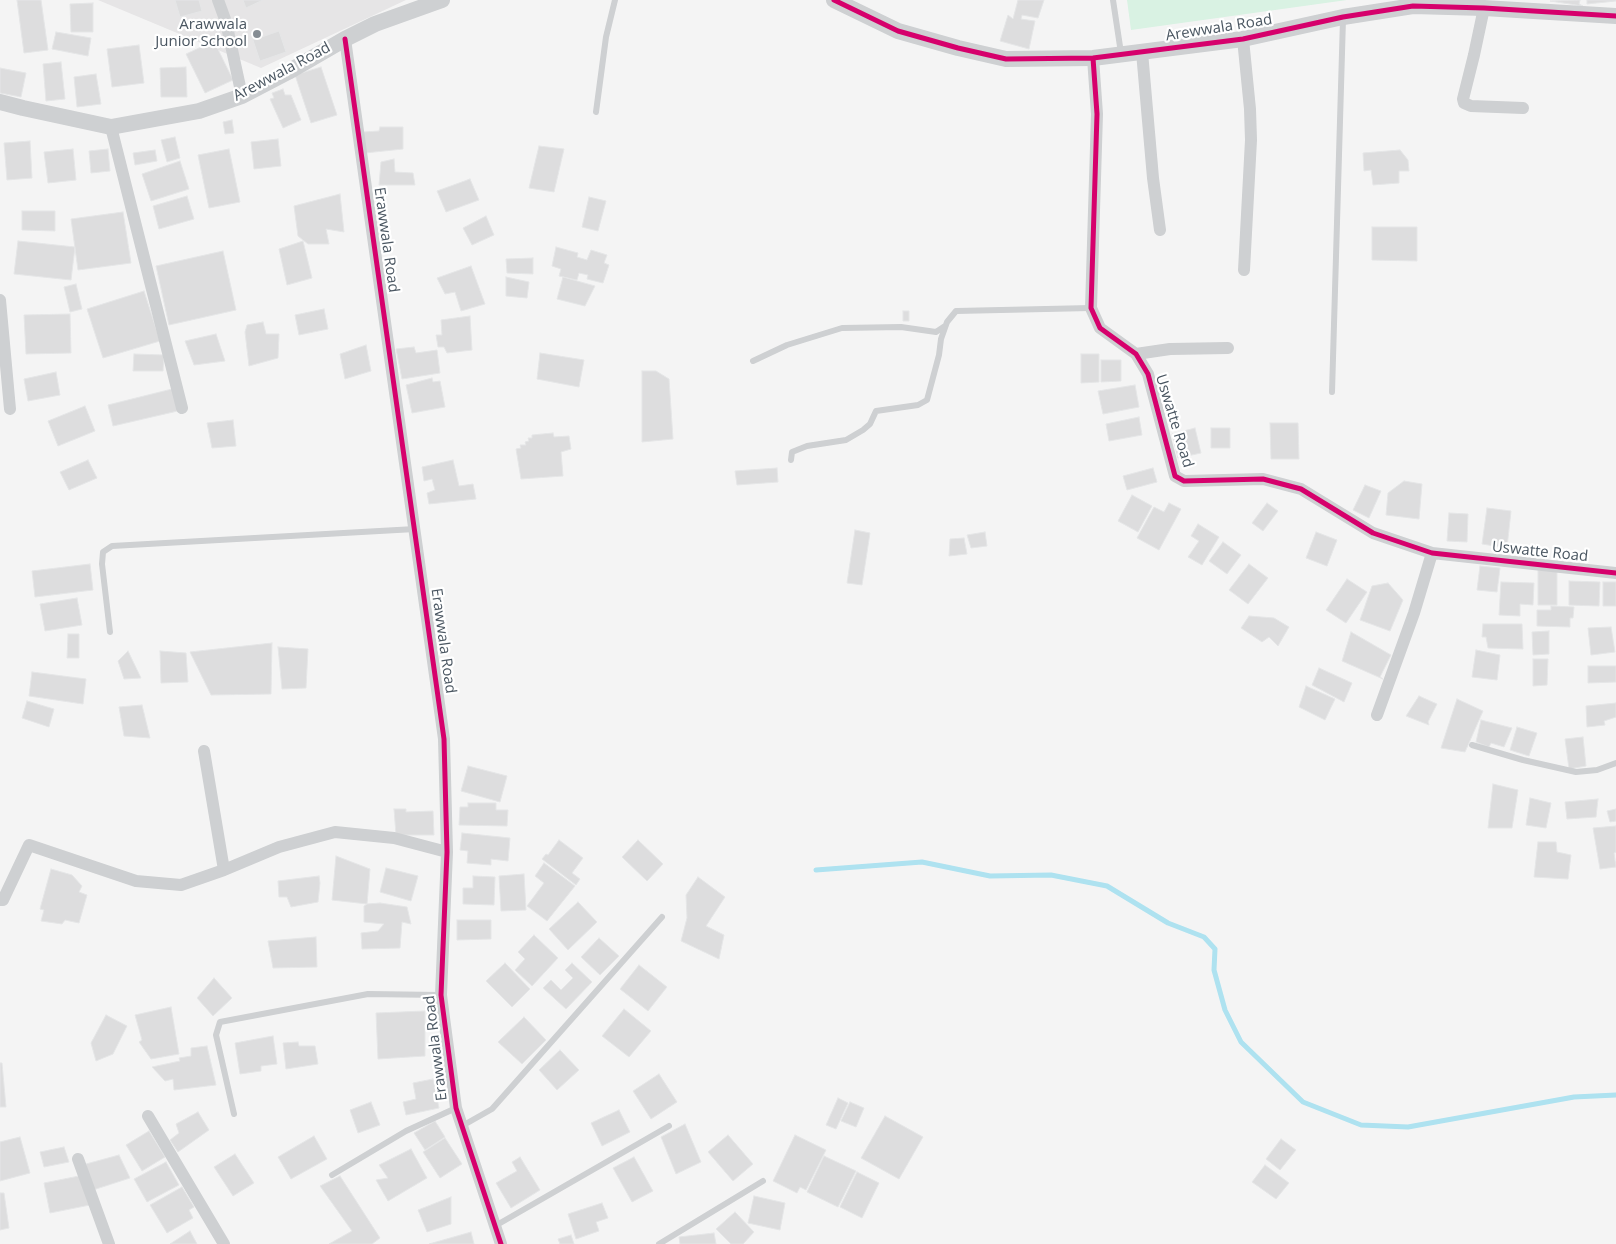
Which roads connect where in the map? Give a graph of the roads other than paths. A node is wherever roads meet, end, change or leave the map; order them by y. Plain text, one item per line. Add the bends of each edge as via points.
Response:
1 (218, 0) edge
2 (442, 0) edge
3 (615, 0) edge
4 (834, 0) edge
5 (1113, 0) edge
6 (1484, 8) junction
7 (1616, 16) edge
8 (1343, 17) junction
9 (345, 38) junction
10 (1243, 39) junction
11 (1142, 52) junction
12 (1121, 55) junction
13 (1093, 58) junction
14 (242, 96) junction
15 (0, 102) edge
16 (1523, 108) dead end
17 (596, 112) dead end
18 (111, 127) junction
19 (1160, 230) dead end
20 (1244, 270) dead end
21 (0, 300) edge
22 (1091, 308) junction
23 (946, 325) junction
24 (1228, 348) dead end
25 (1136, 354) junction
26 (753, 361) dead end
27 (1332, 392) dead end
28 (182, 408) dead end
29 (10, 410) dead end
30 (791, 460) dead end
31 (415, 528) junction
32 (1432, 553) junction
33 (1616, 573) edge
34 (110, 632) dead end
35 (1376, 716) dead end
36 (1472, 746) dead end
37 (204, 751) dead end
38 (1616, 763) edge
39 (447, 852) junction
40 (224, 870) junction
41 (0, 900) edge
42 (662, 917) dead end
43 (441, 995) junction
44 (456, 1108) junction
45 (234, 1114) dead end
46 (148, 1116) dead end
47 (461, 1126) junction
48 (668, 1126) dead end
49 (78, 1158) dead end
50 (332, 1174) dead end
51 (763, 1182) dead end
52 (495, 1226) junction
53 (109, 1244) edge
54 (224, 1244) edge
55 (501, 1244) edge
56 (659, 1244) edge

1 - 14 street
2 - 9 street, Arewwala Road
3 - 17 lane via 606,37
4 - 13 street, Arewwala Road via 898,31 1006,59
5 - 12 lane
6 - 7 street, Arewwala Road
6 - 8 street, Arewwala Road via 1413,6
6 - 16 street via 1464,103
8 - 10 street, Arewwala Road
8 - 27 lane
9 - 14 street, Arewwala Road
9 - 31 street, Erawwala Road
10 - 11 street, Arewwala Road
10 - 20 street via 1251,140
11 - 12 street, Arewwala Road
11 - 19 street
12 - 13 street, Arewwala Road
13 - 22 street, Uswatte Road via 1097,114
14 - 18 street, Arewwala Road via 199,111
15 - 18 street, Arewwala Road
18 - 28 street
21 - 29 street
22 - 23 lane via 956,311
22 - 25 street, Uswatte Road via 1100,328
23 - 26 lane via 936,332 902,327 842,328 787,345
23 - 30 lane via 927,400 876,411 870,424 846,440 807,446 792,452
24 - 25 street via 1170,349
25 - 32 street, Uswatte Road via 1148,374 1175,476 1184,481 1264,479 1301,489 1373,533
31 - 34 lane via 112,546 103,552 102,564
31 - 39 street, Erawwala Road via 444,739
32 - 33 street, Uswatte Road
32 - 35 street
36 - 38 lane via 1576,772 1597,770
37 - 40 street
39 - 40 street via 394,838 335,832 279,848
39 - 43 street, Erawwala Road
40 - 41 street via 181,885 136,881 29,845 3,900
42 - 47 lane via 492,1109
43 - 44 street, Erawwala Road
43 - 45 lane via 368,994 220,1022 216,1035
44 - 47 street, Erawwala Road
44 - 50 lane via 406,1131
46 - 54 street
47 - 52 street, Erawwala Road
48 - 52 lane
49 - 53 street
51 - 56 lane
52 - 55 street, Erawwala Road

